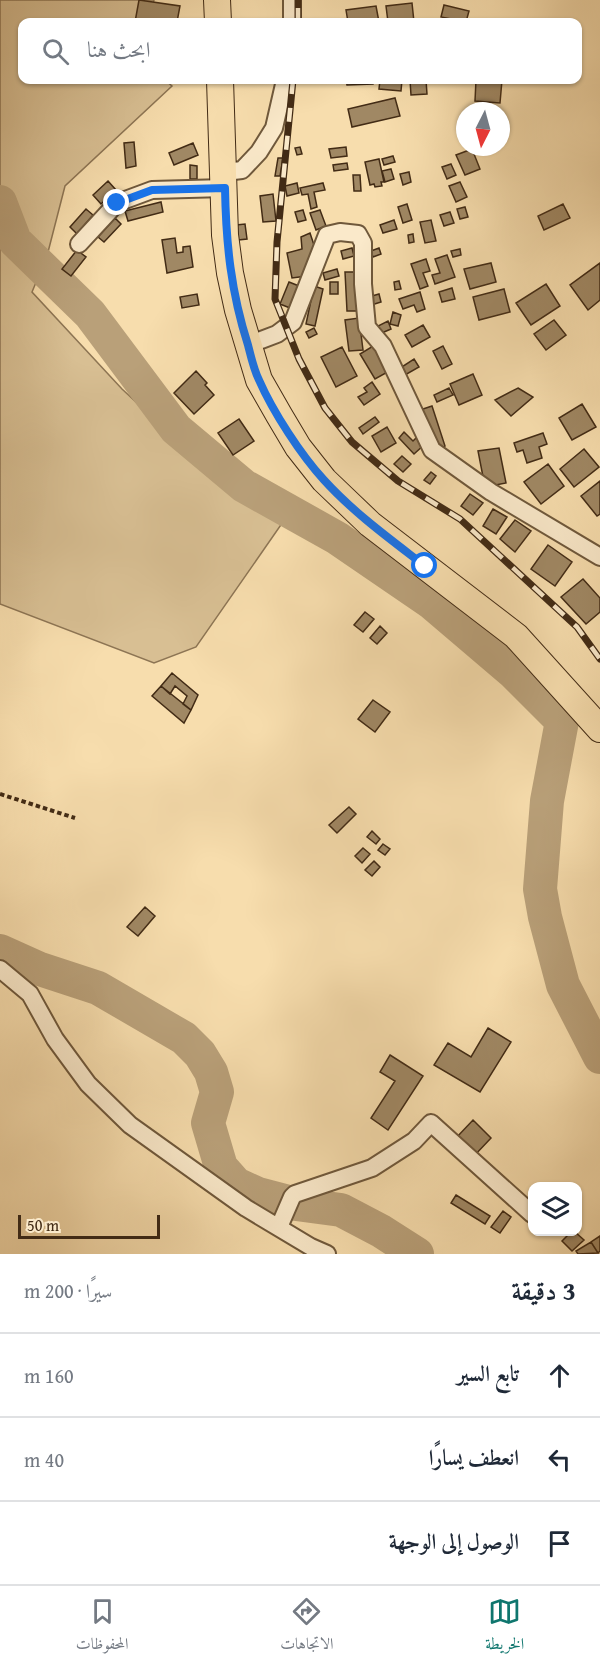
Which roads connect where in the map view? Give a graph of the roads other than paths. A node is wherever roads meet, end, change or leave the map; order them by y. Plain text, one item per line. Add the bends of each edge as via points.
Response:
1 (217, 0) edge
2 (292, 0) edge
3 (218, 18) edge
4 (292, 18) edge
5 (220, 84) edge
6 (284, 84) edge
7 (225, 180) junction
8 (79, 244) dead end
9 (248, 345) junction
10 (600, 557) edge
11 (600, 729) edge
12 (0, 969) edge
13 (528, 1210) edge
14 (282, 1220) junction
15 (327, 1254) edge

1 - 3 main road
2 - 4 street
5 - 7 main road
6 - 7 street via 274,128 259,152 242,170
7 - 8 street via 152,190 117,203
7 - 9 main road via 230,273
9 - 10 street via 277,334 293,322 327,235 358,234 363,243 367,327 383,346 432,450 491,492
9 - 11 main road via 259,380 298,447 324,480 370,524 516,636
12 - 14 street via 30,994 55,1039 88,1084 130,1125 246,1208
13 - 14 street via 431,1123 414,1141 372,1168 295,1194
14 - 15 street via 311,1247

